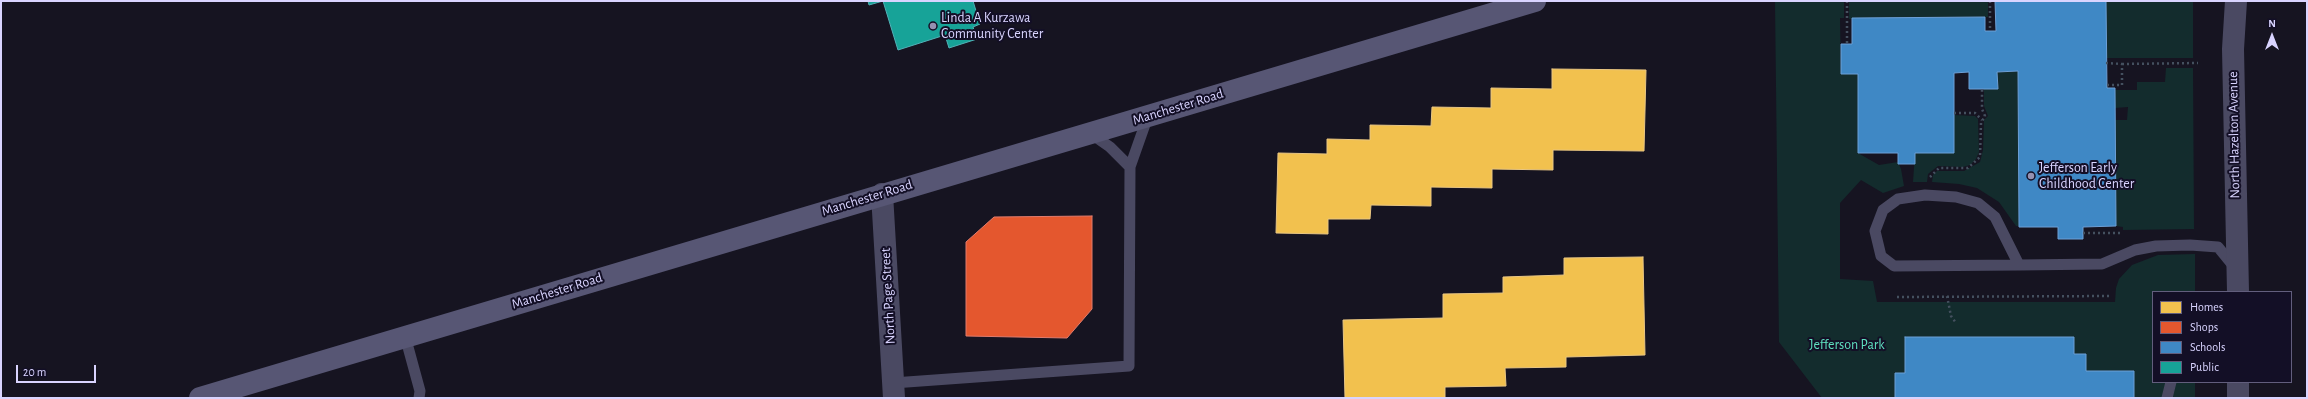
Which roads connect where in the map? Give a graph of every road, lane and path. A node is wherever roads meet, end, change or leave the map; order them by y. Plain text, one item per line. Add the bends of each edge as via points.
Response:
1 (1535, 1) edge
2 (1847, 1) edge
3 (1990, 1) edge
4 (2236, 1) edge
5 (1990, 32) dead end
6 (1847, 44) dead end
7 (2106, 63) dead end
8 (2198, 63) dead end
9 (2122, 64) junction
10 (2107, 86) dead end
11 (1982, 89) dead end
12 (1982, 109) junction
13 (1954, 113) dead end
14 (1975, 113) junction
15 (1148, 116) junction
16 (1982, 120) junction
17 (1090, 133) junction
18 (1130, 167) junction
19 (882, 194) junction
20 (1930, 196) junction
21 (2019, 265) junction
22 (2237, 270) junction
23 (2238, 291) edge
24 (1947, 296) junction
25 (2112, 296) dead end
26 (1897, 297) dead end
27 (1956, 324) dead end
28 (405, 336) junction
29 (2171, 383) edge
30 (2238, 383) edge
31 (893, 391) edge
32 (200, 398) edge
33 (419, 398) edge
34 (2166, 398) edge
35 (2238, 398) edge

1 - 15 street, Manchester Road
2 - 6 path
3 - 5 path
4 - 22 street, North Hazelton Avenue via 2233,49
7 - 9 path
8 - 9 path
9 - 10 path via 2122,86
11 - 12 path
12 - 14 path
12 - 16 path via 1985,116
13 - 14 path
14 - 16 path
15 - 17 street, Manchester Road
15 - 18 lane
16 - 20 path via 1981,150 1977,162 1968,168 1935,170 1930,176
17 - 18 lane via 1110,147
17 - 19 street, Manchester Road
18 - 31 lane via 1129,366
19 - 28 street, Manchester Road
19 - 31 street, North Page Street
20 - 21 lane via 1956,196 1978,203 1995,217
20 - 21 lane via 1898,199 1883,210 1875,231 1881,256 1894,266
21 - 22 lane via 2102,264 2135,250 2190,245 2218,247
22 - 23 street, North Hazelton Avenue
24 - 25 path
24 - 26 path
24 - 27 path via 1951,316
28 - 32 street, Manchester Road
28 - 33 lane via 420,391
29 - 34 lane
30 - 35 street

